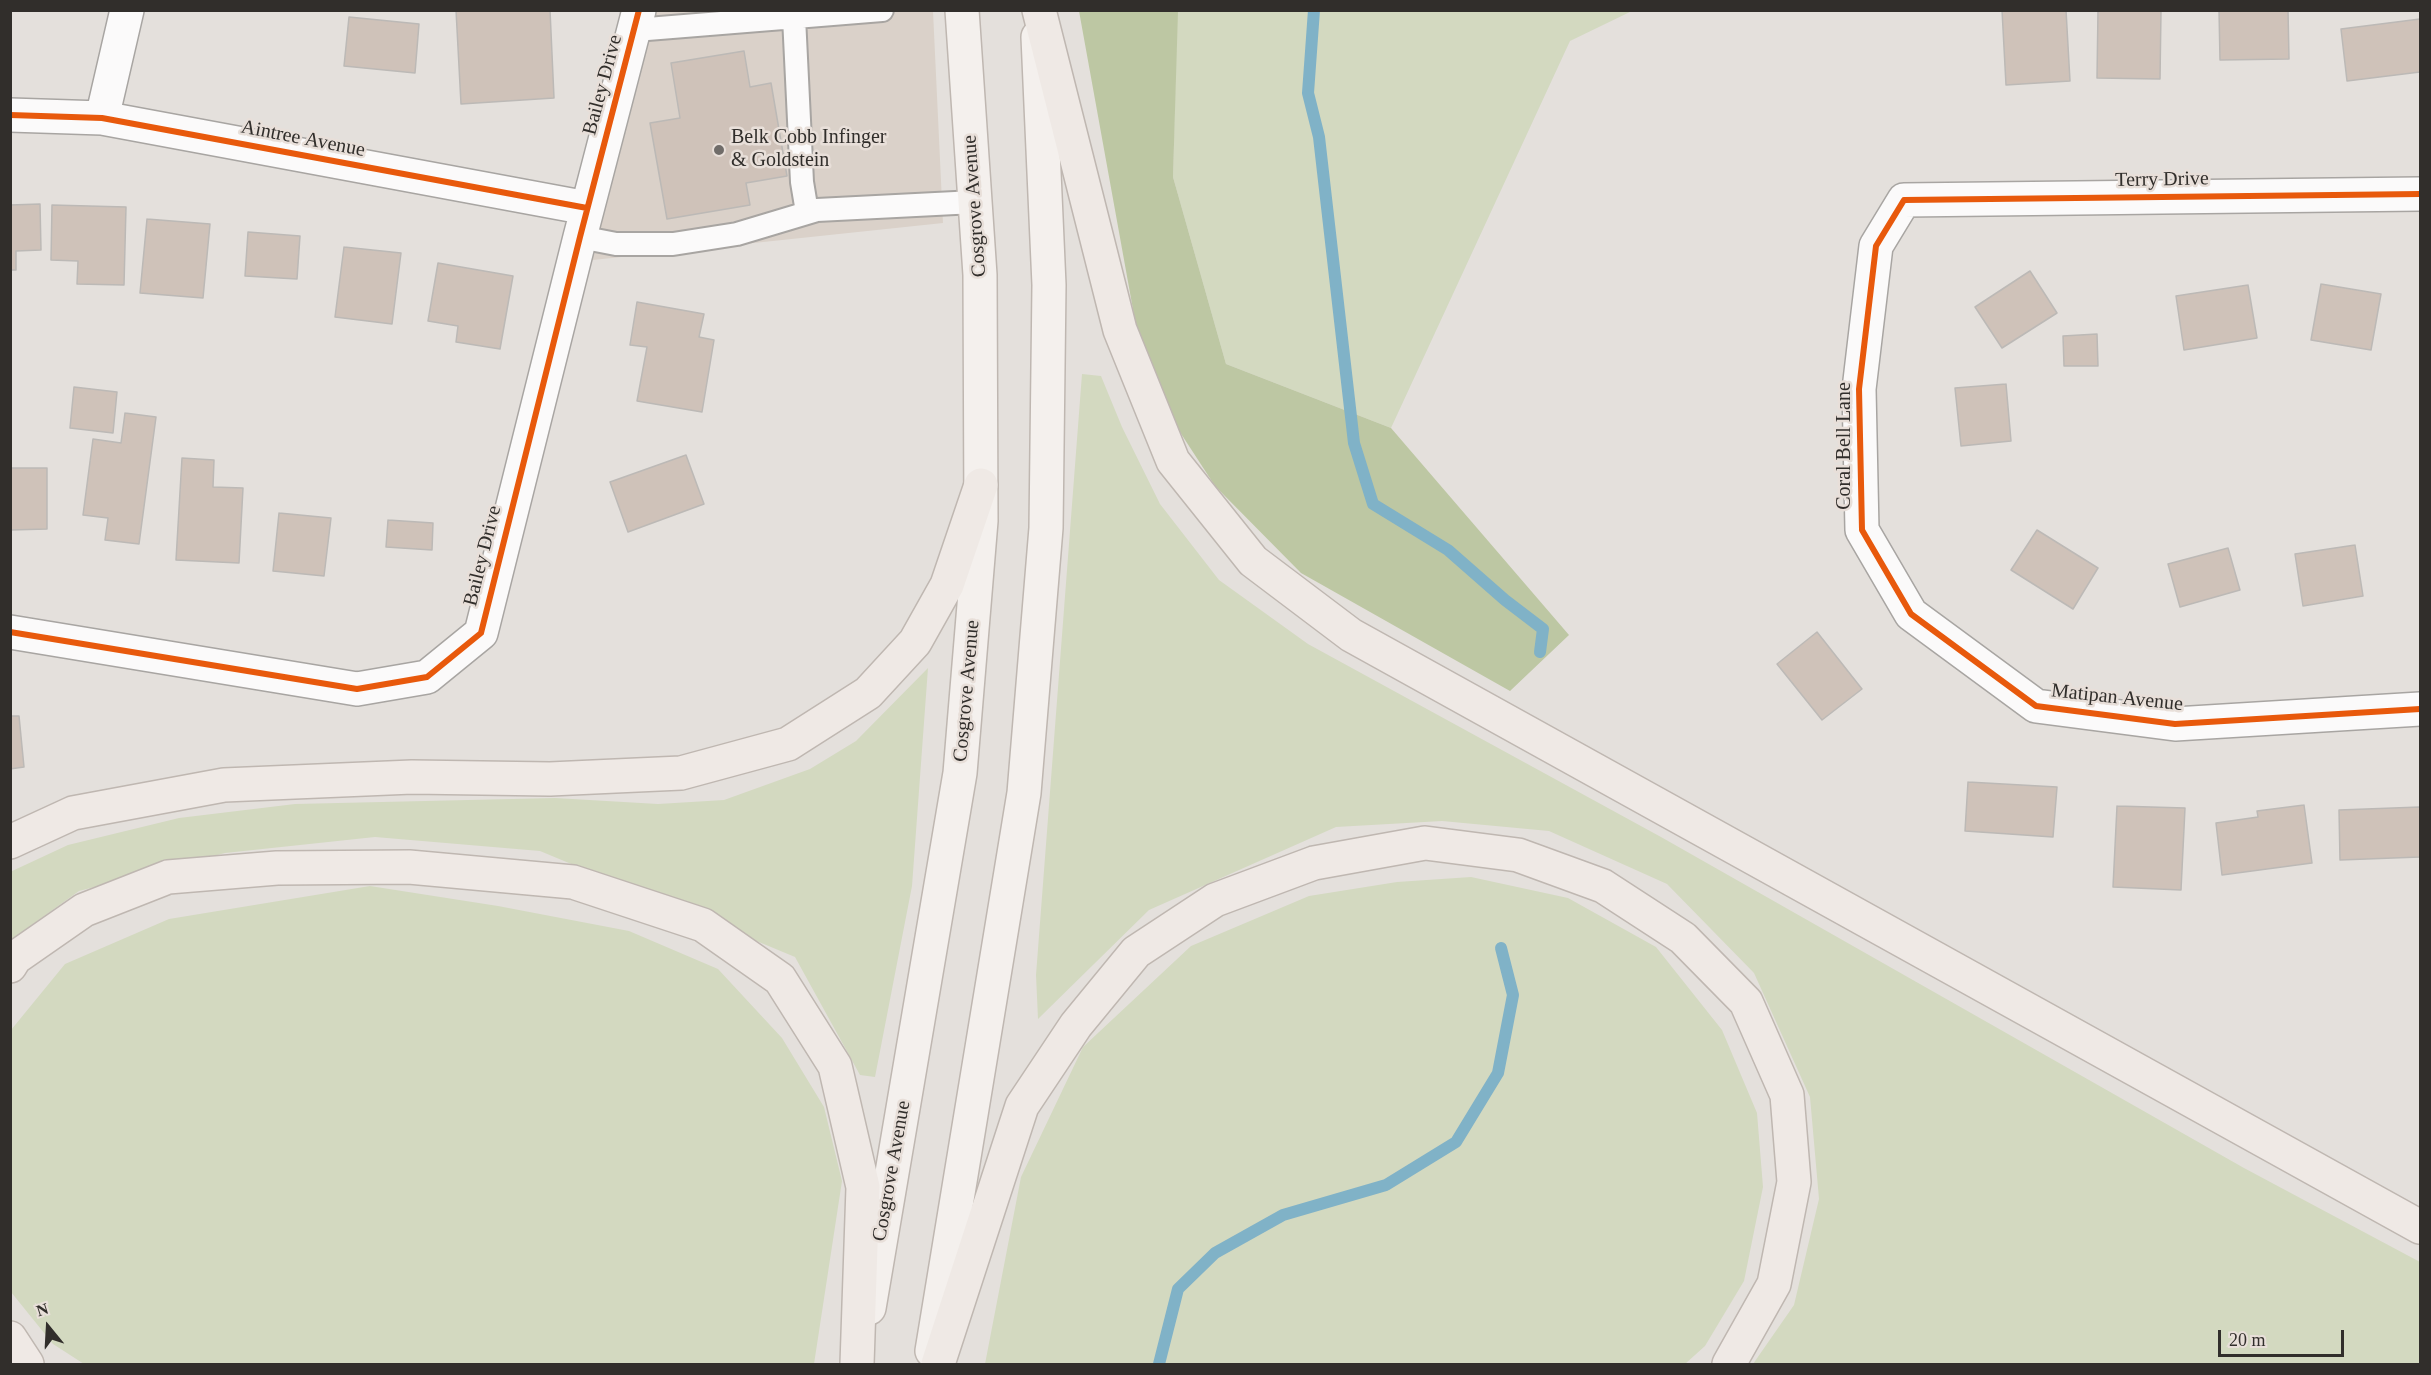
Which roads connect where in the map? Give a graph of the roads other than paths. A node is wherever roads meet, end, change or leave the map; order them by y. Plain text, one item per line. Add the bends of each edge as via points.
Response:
1 (127, 10) edge
2 (882, 10) edge
3 (962, 10) edge
4 (1038, 10) edge
5 (794, 17) junction
6 (637, 20) edge
7 (10, 115) edge
8 (102, 118) junction
9 (2421, 194) edge
10 (1904, 200) joint
11 (975, 202) junction
12 (807, 212) junction
13 (584, 223) junction
14 (981, 485) junction
15 (1911, 614) joint
16 (10, 632) edge
17 (2421, 709) edge
18 (10, 842) edge
19 (10, 966) edge
20 (2421, 1227) edge
21 (10, 1338) edge
22 (27, 1365) edge
23 (858, 1365) edge
24 (930, 1365) edge
25 (938, 1365) edge
26 (1729, 1365) edge

1 - 8 street
2 - 5 lane
3 - 11 main road, Cosgrove Avenue
4 - 20 highway via 1120,330 1173,460 1253,561 1351,634
4 - 24 main road via 1049,285 1046,528 1024,793
5 - 6 lane
5 - 12 lane
6 - 13 street, Bailey Drive
7 - 8 street, Aintree Avenue
8 - 13 street, Aintree Avenue
9 - 10 street, Terry Drive
10 - 15 street, Coral Bell Lane via 1876,246 1859,389 1862,530
11 - 12 lane
11 - 14 main road, Cosgrove Avenue via 980,275
12 - 13 lane via 736,234 673,244 616,244
13 - 16 street, Bailey Drive via 481,633 427,677 357,689
14 - 18 highway via 947,585 915,642 868,693 788,744 681,773 550,779 412,777 224,785 74,813
14 - 23 main road, Cosgrove Avenue via 960,773
15 - 17 street, Matipan Avenue via 2036,706 2175,724
19 - 23 highway via 15,958 84,910 168,877 277,868 409,867 573,882 703,925 780,979 835,1066 863,1187
21 - 22 highway
25 - 26 highway via 1022,1106 1076,1025 1136,952 1215,900 1314,863 1425,843 1518,855 1603,886 1683,938 1746,1002 1787,1095 1794,1182 1774,1284

